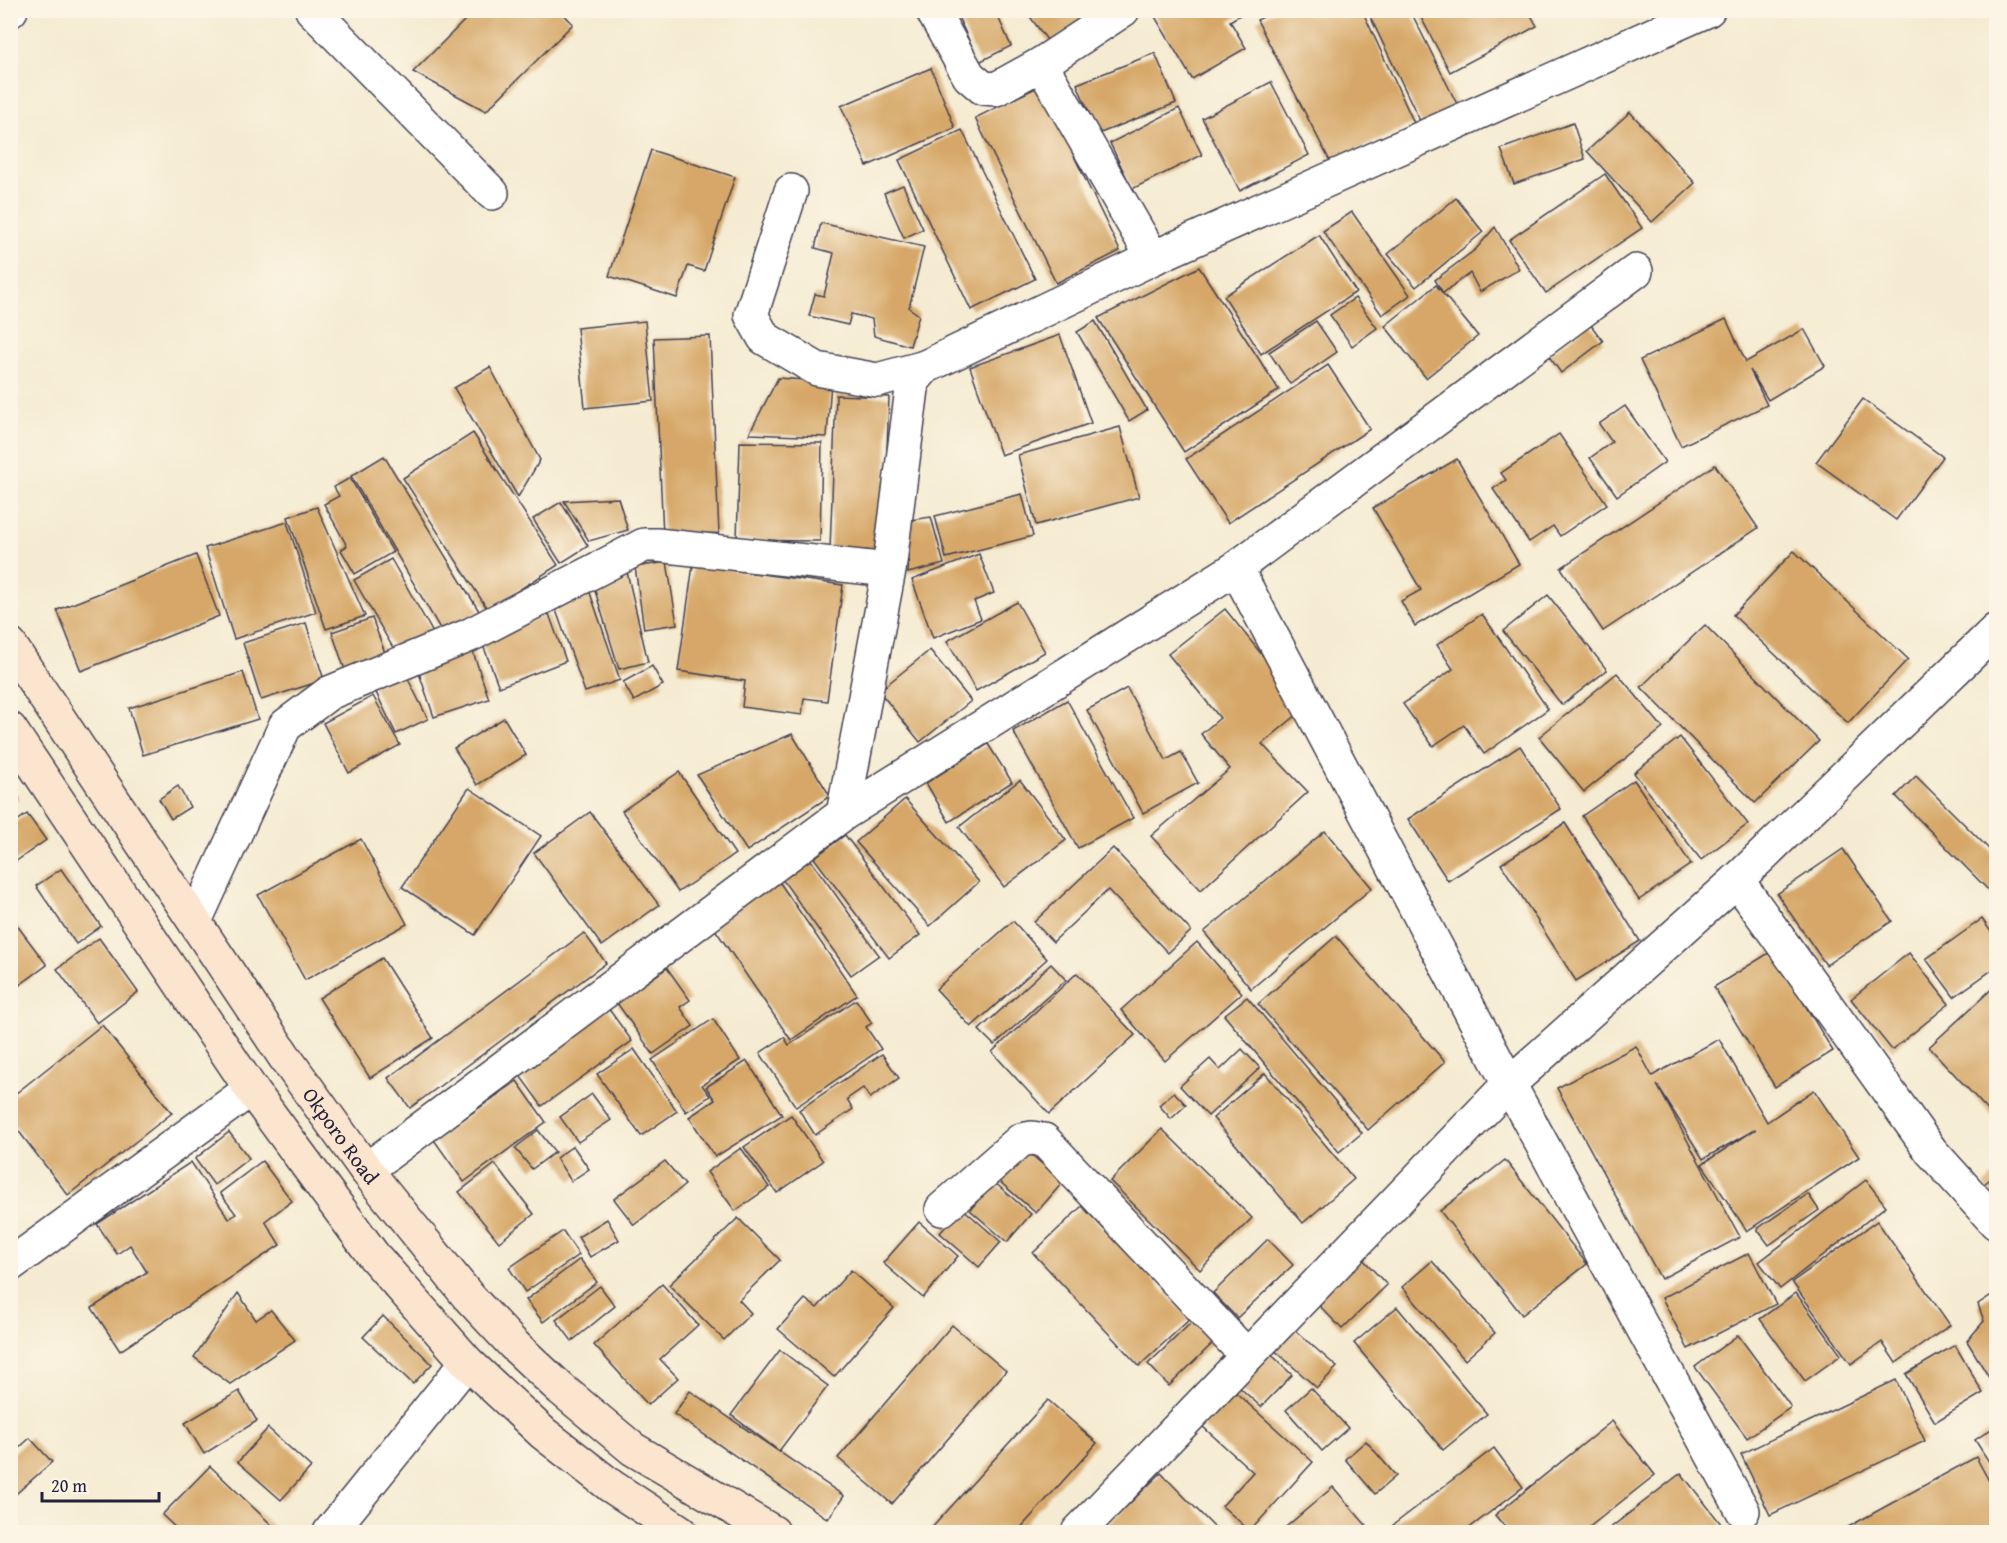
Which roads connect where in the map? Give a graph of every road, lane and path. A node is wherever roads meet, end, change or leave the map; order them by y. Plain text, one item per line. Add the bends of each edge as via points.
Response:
1 (312, 10) edge
2 (932, 10) edge
3 (1123, 10) edge
4 (1708, 10) edge
5 (1041, 64) junction
6 (791, 190) dead end
7 (492, 193) dead end
8 (1153, 258) junction
9 (1635, 271) dead end
10 (925, 367) junction
11 (1236, 568) junction
12 (889, 570) junction
13 (1996, 630) edge
14 (10, 645) edge
15 (10, 729) edge
16 (843, 814) junction
17 (1737, 880) junction
18 (195, 921) junction
19 (1509, 1084) junction
20 (251, 1089) junction
21 (366, 1170) junction
22 (942, 1209) dead end
23 (1996, 1223) edge
24 (10, 1265) edge
25 (1247, 1356) junction
26 (467, 1362) junction
27 (1743, 1511) dead end
28 (330, 1533) edge
29 (681, 1533) edge
30 (773, 1533) edge
31 (1078, 1533) edge

1 - 7 street
2 - 5 street via 969,76 982,88 996,89
3 - 5 street
4 - 8 street
5 - 8 street
6 - 10 street via 751,315 764,338 817,369 877,380
8 - 10 street
9 - 11 street
10 - 12 street via 914,381
11 - 16 street
11 - 19 street
12 - 16 street
12 - 18 street via 644,545 470,635 328,693 285,726
13 - 17 street
14 - 18 main road, Okporo Road
15 - 20 main road
16 - 21 street
17 - 19 street
17 - 23 street via 1931,1151
18 - 21 main road, Okporo Road via 284,1056
19 - 25 street
19 - 27 street
20 - 24 street
20 - 26 main road via 373,1255
21 - 30 main road, Okporo Road via 468,1296 561,1389 633,1449
22 - 25 street via 1021,1140 1044,1140
25 - 31 street
26 - 28 street
26 - 29 main road via 543,1433 611,1486

